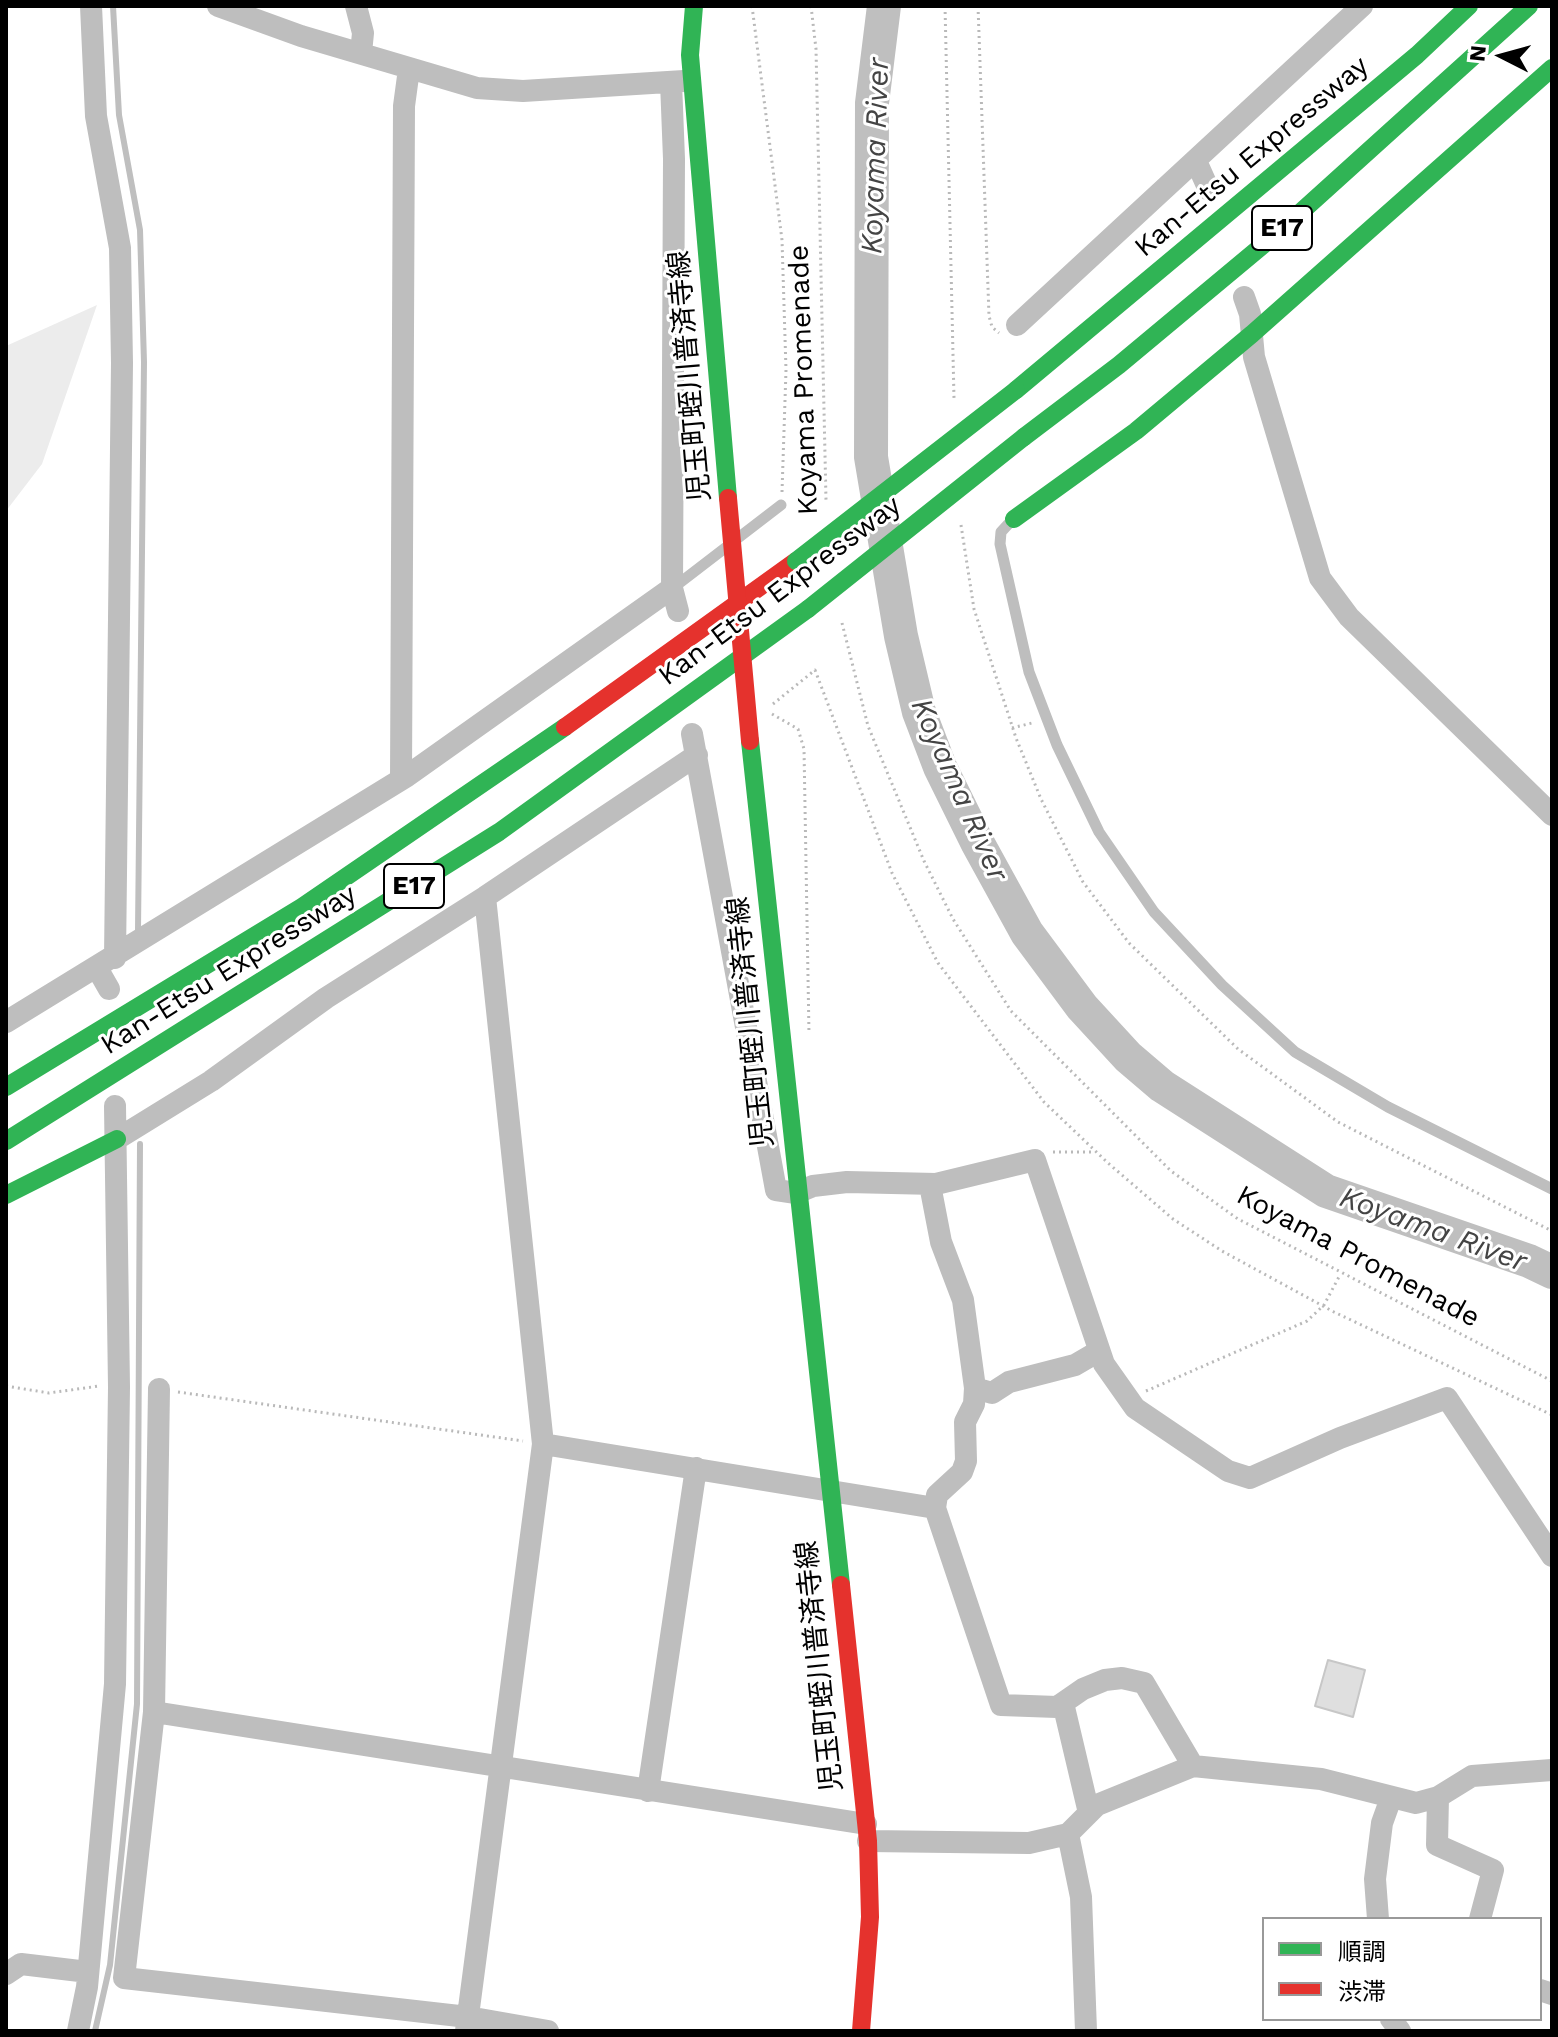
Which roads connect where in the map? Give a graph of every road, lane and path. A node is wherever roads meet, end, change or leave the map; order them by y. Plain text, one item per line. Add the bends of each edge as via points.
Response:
1 (91, 6) edge
2 (218, 6) edge
3 (356, 6) edge
4 (694, 6) edge
5 (752, 6) edge
6 (811, 6) edge
7 (945, 6) edge
8 (978, 6) edge
9 (1362, 6) edge
10 (1469, 6) edge
11 (1529, 6) edge
12 (361, 53) junction
13 (1552, 68) edge
14 (409, 69) junction
15 (681, 81) junction
16 (1196, 161) junction
17 (1209, 190) dead end
18 (1244, 297) dead end
19 (1017, 325) joint
20 (1252, 334) junction
21 (954, 403) dead end
22 (827, 503) dead end
23 (781, 505) joint
24 (959, 511) dead end
25 (1014, 519) joint
26 (672, 588) junction
27 (678, 611) dead end
28 (841, 613) dead end
29 (1024, 725) dead end
30 (1012, 728) junction
31 (401, 779) junction
32 (1552, 815) edge
33 (485, 897) junction
34 (106, 963) junction
35 (109, 989) dead end
36 (6, 1022) edge
37 (809, 1041) dead end
38 (6, 1087) edge
39 (115, 1106) dead end
40 (117, 1139) junction
41 (6, 1141) edge
42 (1097, 1152) junction
43 (1035, 1160) junction
44 (930, 1185) junction
45 (1552, 1189) edge
46 (796, 1193) junction
47 (6, 1195) edge
48 (1552, 1231) edge
49 (1341, 1274) junction
50 (1324, 1305) junction
51 (1099, 1351) junction
52 (1552, 1381) edge
53 (6, 1386) edge
54 (119, 1387) junction
55 (975, 1388) junction
56 (159, 1389) joint
57 (1129, 1399) junction
58 (1552, 1415) edge
59 (543, 1444) junction
60 (696, 1468) junction
61 (829, 1490) junction
62 (935, 1508) junction
63 (1552, 1556) edge
64 (1063, 1703) junction
65 (154, 1712) junction
66 (1193, 1766) junction
67 (500, 1768) junction
68 (1552, 1770) edge
69 (648, 1791) junction
70 (1438, 1797) junction
71 (1391, 1798) junction
72 (1089, 1813) junction
73 (867, 1832) junction
74 (1068, 1834) junction
75 (1378, 1917) edge
76 (1481, 1917) edge
77 (88, 1972) junction
78 (6, 1974) edge
79 (467, 2024) edge
80 (78, 2031) edge
81 (548, 2031) edge
82 (861, 2031) edge
83 (1086, 2031) edge

1 - 34 street via 96,116 120,262 122,363
2 - 12 street
3 - 12 street via 363,33
4 - 15 main road, 児玉町蛭川普済寺線
5 - 23 path via 782,240 786,370
6 - 22 path, Koyama Promenade
7 - 21 path
8 - 19 path via 989,316 997,333
9 - 16 street
10 - 38 main road, Kan-Etsu Expressway / E17, bridge via 1016,390 796,561 475,791 302,907
11 - 41 main road, Kan-Etsu Expressway / E17, bridge via 1281,230 1119,365 808,609 499,832
12 - 14 street
13 - 20 main road
14 - 15 street via 477,88 523,91
14 - 31 street via 403,122
15 - 26 street via 674,159
15 - 46 main road, 児玉町蛭川普済寺線, bridge
16 - 17 street
16 - 19 street
18 - 20 street
20 - 25 main road via 1136,431
20 - 32 street via 1311,556 1333,598
23 - 26 lane
24 - 30 path via 974,609
25 - 45 lane via 1001,532 1000,544 1029,672 1099,832 1154,912 1295,1052 1388,1107
26 - 27 street
26 - 31 street
28 - 49 path, Koyama Promenade via 868,726 924,861 953,919 1011,1011 1171,1171 1238,1219
29 - 30 path
30 - 48 path via 1083,882 1129,943 1238,1049 1338,1122
31 - 34 street
33 - 40 street
33 - 46 street via 694,745 776,1190
33 - 59 street
34 - 35 street
34 - 36 street
37 - 42 path via 804,749 798,729 765,711 815,670 892,873 938,963 1044,1102
39 - 40 street
40 - 47 main road
40 - 54 street
42 - 43 path via 1052,1152
42 - 50 path via 1173,1219
43 - 44 street
43 - 51 street
44 - 46 street via 847,1182
44 - 55 street via 941,1242 963,1300
46 - 61 main road, 児玉町蛭川普済寺線
49 - 50 path
49 - 52 path, Koyama Promenade
50 - 57 path via 1307,1321
50 - 58 path
51 - 55 street via 1075,1365 1009,1382 992,1393
51 - 57 street
53 - 54 path via 49,1393 88,1385
54 - 77 street via 115,1684
55 - 62 street via 965,1422 966,1461 962,1472 937,1495
56 - 59 path
56 - 65 street
57 - 63 street via 1228,1471 1250,1478 1447,1398
59 - 60 street
59 - 67 street
60 - 61 street
60 - 69 street
61 - 62 street
61 - 73 main road, 児玉町蛭川普済寺線
62 - 64 street via 1001,1705
64 - 66 street via 1105,1680 1144,1683
64 - 72 street
65 - 67 street
65 - 79 street via 124,1978
66 - 71 street via 1321,1779
66 - 72 street
67 - 69 street
67 - 79 street
68 - 70 street via 1472,1776
69 - 73 street
70 - 71 street via 1416,1803
70 - 76 street via 1437,1845 1493,1870
71 - 75 street via 1375,1879
72 - 74 street
73 - 74 street via 1029,1843
73 - 82 main road, 児玉町蛭川普済寺線 via 870,1917
74 - 83 street via 1081,1897
77 - 78 street via 21,1964
77 - 80 street
79 - 81 street

